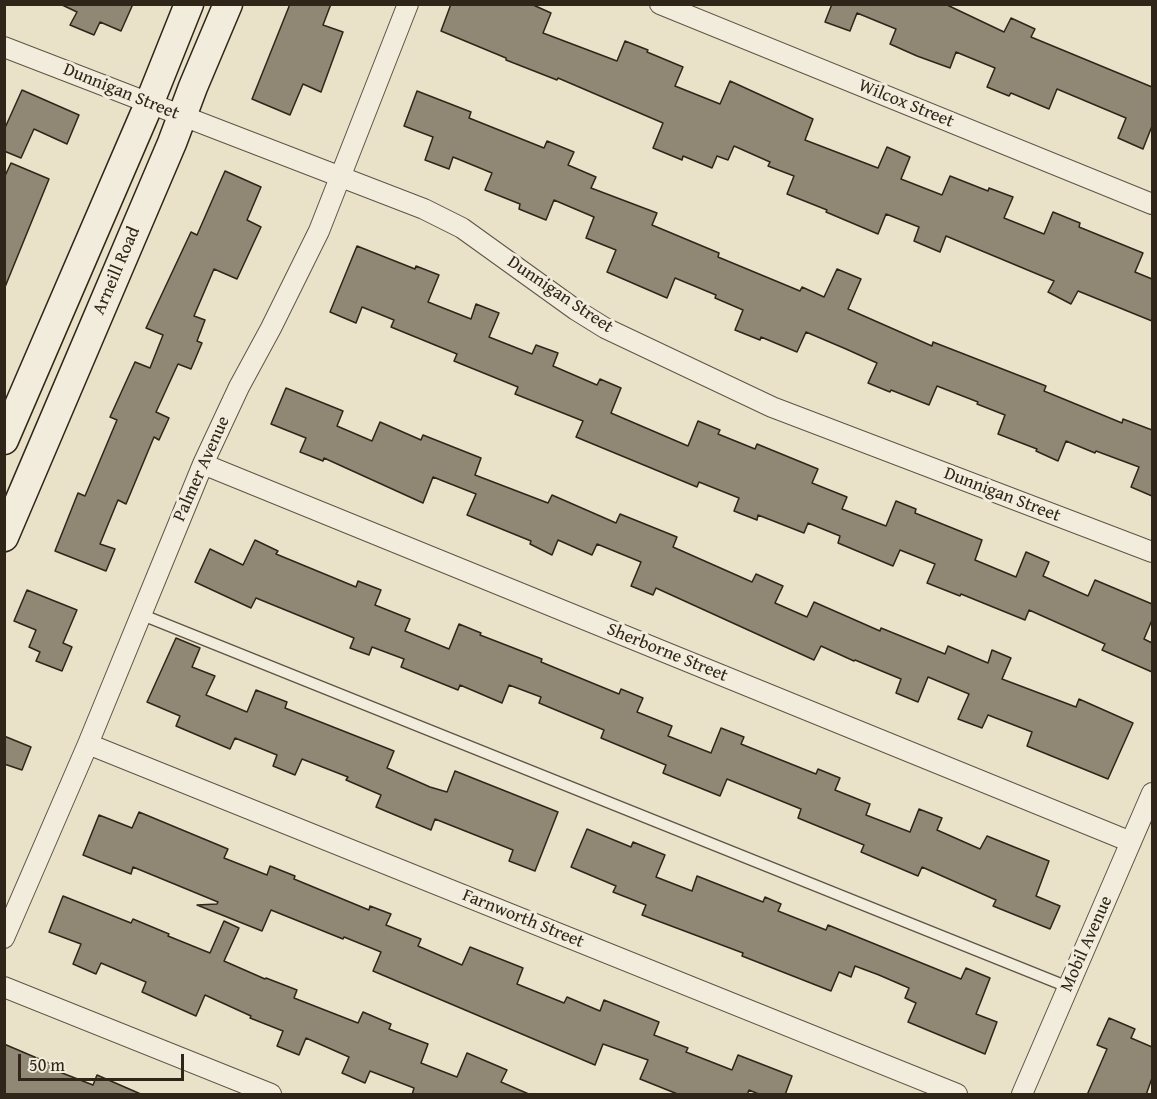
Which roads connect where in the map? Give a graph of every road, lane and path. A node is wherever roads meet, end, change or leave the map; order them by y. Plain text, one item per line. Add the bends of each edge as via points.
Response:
1 (189, 4) edge
2 (228, 4) edge
3 (408, 4) edge
4 (660, 4) edge
5 (4, 46) edge
6 (149, 104) junction
7 (181, 116) junction
8 (339, 177) junction
9 (1152, 204) edge
10 (4, 440) edge
11 (203, 464) junction
12 (4, 537) edge
13 (1152, 552) edge
14 (140, 614) junction
15 (88, 744) junction
16 (1152, 793) edge
17 (1131, 842) junction
18 (4, 938) edge
19 (4, 987) edge
20 (1068, 987) junction
21 (271, 1095) edge
22 (957, 1095) edge
23 (1022, 1095) edge

1 - 6 main road, Arneill Road
2 - 7 main road, Arneill Road
3 - 8 street, Palmer Avenue
4 - 9 street, Wilcox Street
5 - 6 street, Dunnigan Street
6 - 7 street, Dunnigan Street
6 - 10 main road, Arneill Road
7 - 8 street, Dunnigan Street
7 - 12 main road, Arneill Road
8 - 11 street, Palmer Avenue via 319,231
8 - 13 street, Dunnigan Street via 462,228 605,328 772,407
11 - 14 street, Palmer Avenue
11 - 17 street, Sherborne Street
14 - 15 street, Palmer Avenue
14 - 20 lane
15 - 18 street, Palmer Avenue
15 - 22 street, Farnworth Street
16 - 17 street, Mobil Avenue
17 - 20 street, Mobil Avenue
19 - 21 street
20 - 23 street, Mobil Avenue

